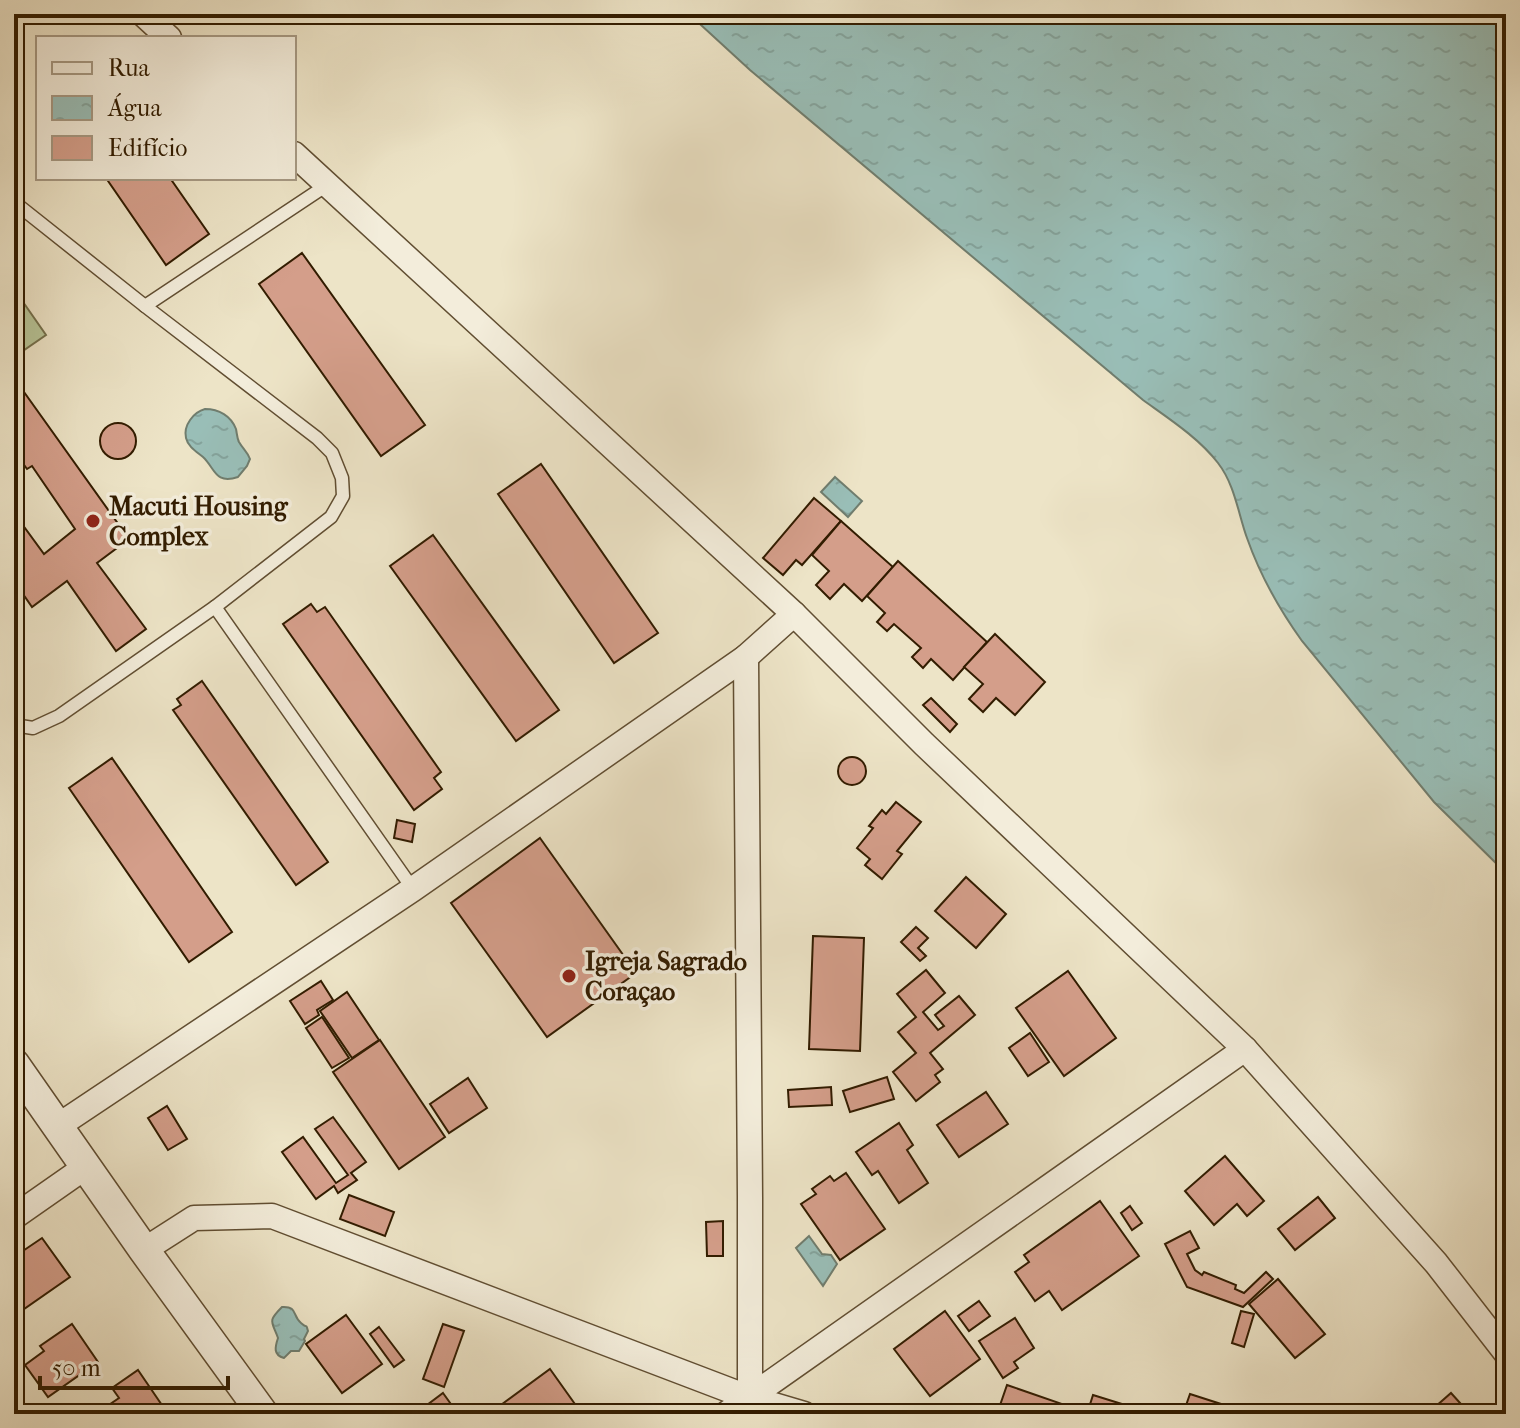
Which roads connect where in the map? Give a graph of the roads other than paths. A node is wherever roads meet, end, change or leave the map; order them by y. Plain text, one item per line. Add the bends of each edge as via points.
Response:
1 (143, 14) edge
2 (167, 36) edge
3 (296, 156) edge
4 (327, 185) junction
5 (14, 202) edge
6 (145, 306) junction
7 (215, 607) junction
8 (794, 614) junction
9 (746, 657) junction
10 (14, 725) edge
11 (413, 889) junction
12 (1245, 1049) junction
13 (14, 1064) edge
14 (58, 1126) junction
15 (87, 1166) junction
16 (14, 1217) edge
17 (144, 1250) junction
18 (1506, 1353) edge
19 (754, 1409) edge
20 (263, 1414) edge
21 (726, 1414) edge
22 (804, 1414) edge

1 - 2 street
3 - 4 street
4 - 6 lane
4 - 8 street
5 - 6 lane
6 - 7 lane via 317,438 332,453 342,478 343,496 331,517
7 - 10 lane via 59,716 33,728
7 - 11 lane
8 - 9 street
8 - 12 street
9 - 11 street
9 - 19 street
11 - 14 street
12 - 18 street via 1436,1263
12 - 19 street
13 - 14 street
14 - 15 street
15 - 16 street
15 - 17 street
17 - 19 street via 194,1218 272,1216
17 - 20 street
19 - 21 street
19 - 22 street

